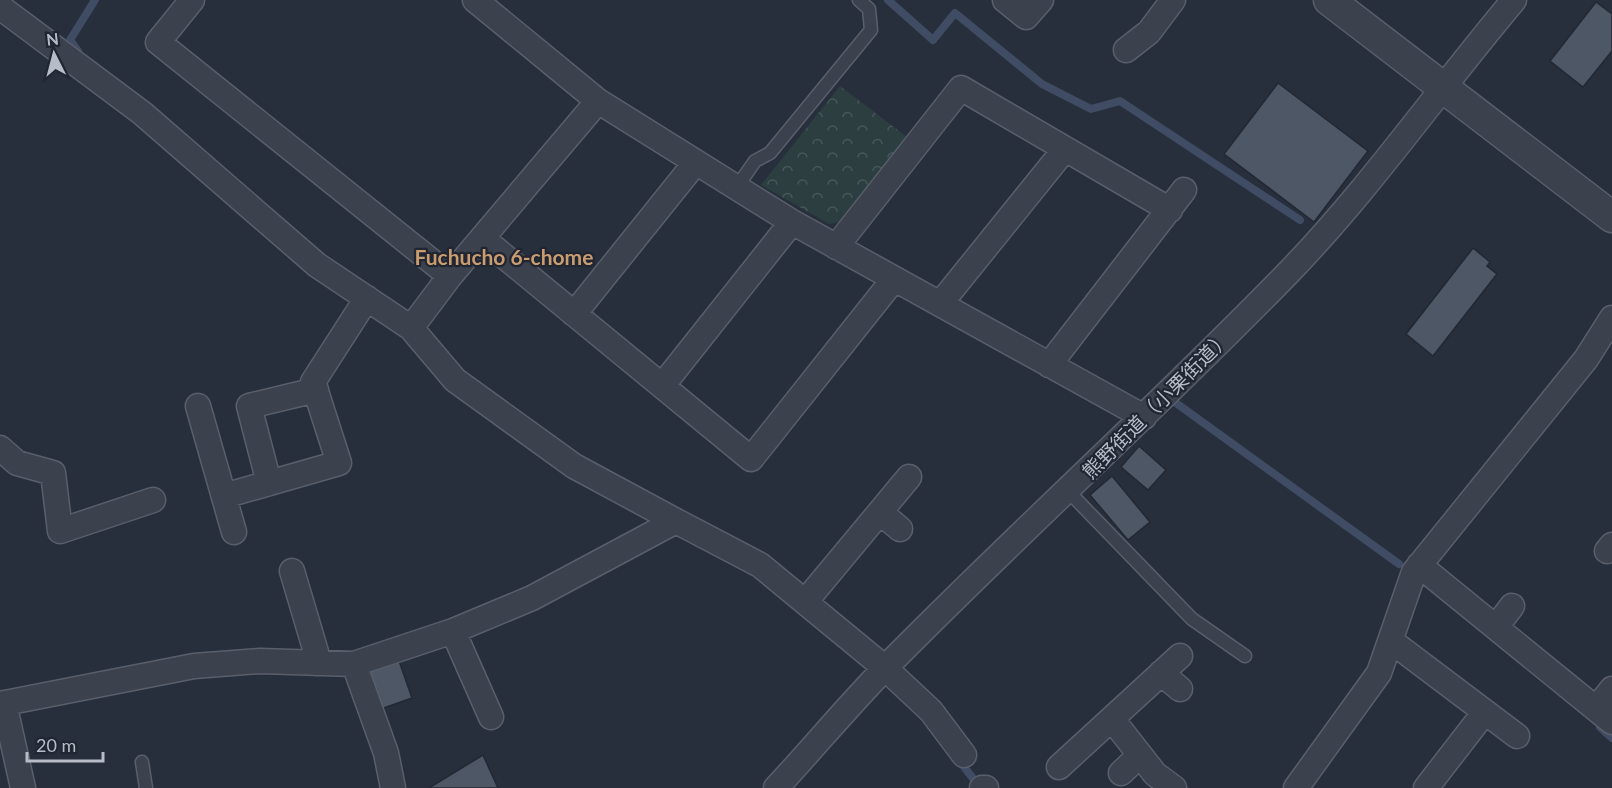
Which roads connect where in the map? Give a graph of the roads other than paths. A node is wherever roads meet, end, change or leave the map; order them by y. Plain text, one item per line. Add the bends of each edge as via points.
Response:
1 (192, 0) edge
2 (475, 0) edge
3 (859, 0) edge
4 (1005, 0) edge
5 (1041, 0) edge
6 (1173, 0) edge
7 (1329, 0) edge
8 (1514, 0) edge
9 (0, 7) edge
10 (1126, 50) dead end
11 (1441, 88) junction
12 (598, 100) junction
13 (1065, 149) junction
14 (696, 162) junction
15 (736, 188) junction
16 (1184, 190) dead end
17 (1170, 210) junction
18 (1612, 217) edge
19 (792, 222) junction
20 (482, 238) junction
21 (836, 247) junction
22 (450, 276) junction
23 (894, 279) junction
24 (367, 298) junction
25 (940, 304) junction
26 (574, 314) junction
27 (1612, 318) edge
28 (411, 328) junction
29 (1049, 365) junction
30 (662, 386) junction
31 (316, 390) junction
32 (198, 406) dead end
33 (1144, 417) junction
34 (0, 448) edge
35 (909, 477) dead end
36 (269, 483) junction
37 (1068, 491) junction
38 (224, 496) junction
39 (153, 500) dead end
40 (879, 512) junction
41 (676, 521) junction
42 (900, 529) dead end
43 (234, 532) dead end
44 (1419, 565) junction
45 (292, 571) dead end
46 (805, 602) junction
47 (1512, 606) dead end
48 (1496, 627) junction
49 (453, 631) junction
50 (1391, 641) junction
51 (1180, 656) dead end
52 (1245, 656) dead end
53 (316, 663) junction
54 (354, 664) junction
55 (885, 668) junction
56 (1161, 673) junction
57 (1180, 690) dead end
58 (1612, 690) edge
59 (2, 703) edge
60 (1484, 713) junction
61 (1604, 716) edge
62 (491, 717) dead end
63 (1112, 719) junction
64 (1517, 736) dead end
65 (964, 755) dead end
66 (1140, 755) junction
67 (142, 762) dead end
68 (1059, 767) dead end
69 (1121, 773) dead end
70 (23, 788) edge
71 (146, 788) edge
72 (393, 788) edge
73 (776, 788) edge
74 (1174, 788) edge
75 (1296, 788) edge
76 (1426, 788) edge

1 - 22 street via 158,42
2 - 12 street
3 - 15 lane via 868,9 871,30 770,153 755,161
4 - 5 street via 1026,17
6 - 10 street via 1149,32
7 - 11 street
8 - 11 street, 熊野街道（小栗街道）
9 - 24 street via 142,113 317,265
11 - 18 street
11 - 33 street, 熊野街道（小栗街道） via 1359,194 1291,270
12 - 14 street
12 - 20 street
13 - 17 street
13 - 21 street via 961,88
13 - 25 street
14 - 15 street
14 - 26 street
15 - 19 street
16 - 17 street
17 - 29 street
19 - 21 street
19 - 30 street
20 - 22 street
20 - 26 street
21 - 23 street
22 - 28 street
23 - 25 street
23 - 30 street via 751,459
24 - 28 street
24 - 31 street via 314,382
25 - 29 street
26 - 30 street
27 - 44 street via 1586,359
28 - 41 street via 455,380 574,466
29 - 33 street
31 - 36 street via 249,406
31 - 36 street via 339,463
32 - 38 street
33 - 37 street, 熊野街道（小栗街道）
34 - 39 street via 17,463 53,473 60,531
35 - 40 street
36 - 38 street
37 - 52 lane via 1192,619
37 - 55 street, 熊野街道（小栗街道）
38 - 43 street
40 - 42 street
40 - 46 street
41 - 46 street via 760,565
41 - 49 street via 532,598
44 - 48 street
44 - 50 street
45 - 53 street
46 - 55 street
47 - 48 street
48 - 61 street
49 - 54 street
49 - 62 street
50 - 60 street
50 - 75 street via 1378,673
51 - 56 street
53 - 54 street
53 - 59 street via 194,666
54 - 72 street via 386,753
55 - 65 street via 931,711
55 - 73 street, 熊野街道（小栗街道）
56 - 57 street
56 - 63 street
58 - 61 street
59 - 70 street
60 - 64 street
60 - 76 street
63 - 66 street
63 - 68 street
66 - 69 street
66 - 74 street via 1155,774
67 - 71 lane

